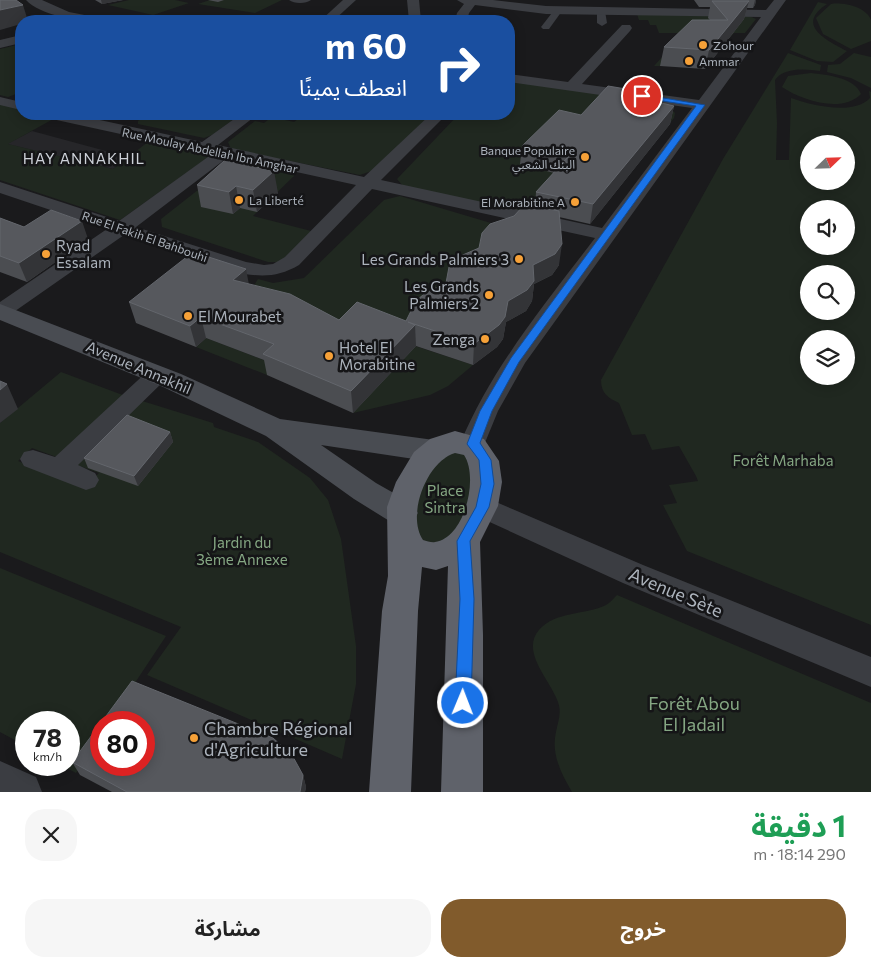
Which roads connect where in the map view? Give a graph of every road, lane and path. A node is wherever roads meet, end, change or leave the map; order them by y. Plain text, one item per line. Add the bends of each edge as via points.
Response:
1 (32, 0) edge
2 (293, 0) edge
3 (307, 0) edge
4 (350, 0) edge
5 (413, 0) edge
6 (780, 0) edge
7 (467, 1) edge
8 (495, 2) edge
9 (561, 5) edge
10 (626, 5) edge
11 (768, 14) junction
12 (66, 15) edge
13 (333, 15) edge
14 (414, 15) edge
15 (462, 15) edge
16 (490, 15) edge
17 (546, 27) dead end
18 (626, 28) dead end
19 (15, 40) edge
20 (0, 44) edge
21 (515, 79) edge
22 (572, 86) junction
23 (701, 105) junction
24 (76, 120) edge
25 (122, 120) edge
26 (242, 120) edge
27 (434, 120) edge
28 (109, 128) junction
29 (207, 146) junction
30 (226, 152) junction
31 (369, 183) junction
32 (0, 187) edge
33 (120, 228) junction
34 (608, 236) junction
35 (1, 311) edge
36 (158, 374) junction
37 (276, 429) junction
38 (473, 444) junction
39 (434, 451) junction
40 (34, 459) dead end
41 (59, 468) junction
42 (86, 480) dead end
43 (482, 507) junction
44 (403, 525) junction
45 (464, 541) junction
46 (871, 672) edge
47 (0, 782) edge
48 (21, 792) edge
49 (390, 792) edge
50 (462, 792) edge

1 - 12 street
2 - 3 street
4 - 13 street
5 - 14 street
6 - 11 street
7 - 8 street
7 - 15 street
8 - 9 street
8 - 16 street
9 - 10 street via 602,17
9 - 17 street
10 - 11 street
11 - 23 street
18 - 22 street
19 - 20 street
21 - 22 street
22 - 23 street
23 - 34 street
24 - 28 street, Rue Moulay Abdellah Ibn Amghar
25 - 28 street
26 - 29 street
27 - 31 street, Rue El Fakih El Bahbouhi
28 - 29 street, Rue Moulay Abdellah Ibn Amghar
29 - 30 street, Rue Moulay Abdellah Ibn Amghar
30 - 31 street, Rue Moulay Abdellah Ibn Amghar
30 - 33 street
31 - 33 street, Rue El Fakih El Bahbouhi via 292,261 271,270 244,268
31 - 34 street, Rue Moulay Abdellah Ibn Amghar
32 - 33 street, Rue El Fakih El Bahbouhi
33 - 35 street
34 - 38 street via 514,360 486,411
35 - 36 main road, Avenue Annakhil
36 - 37 main road, Avenue Annakhil
36 - 41 street
37 - 39 main road, Avenue Annakhil
37 - 44 main road, Avenue Annakhil via 365,492
38 - 39 highway via 453,442
38 - 43 highway via 483,455 487,469
39 - 44 highway via 415,474
40 - 41 street
41 - 42 street
43 - 45 highway
43 - 46 street, Avenue Sète via 633,574
44 - 45 highway via 413,552 430,557 451,552
44 - 49 highway via 405,591 400,611
45 - 50 highway via 467,599
47 - 48 street

